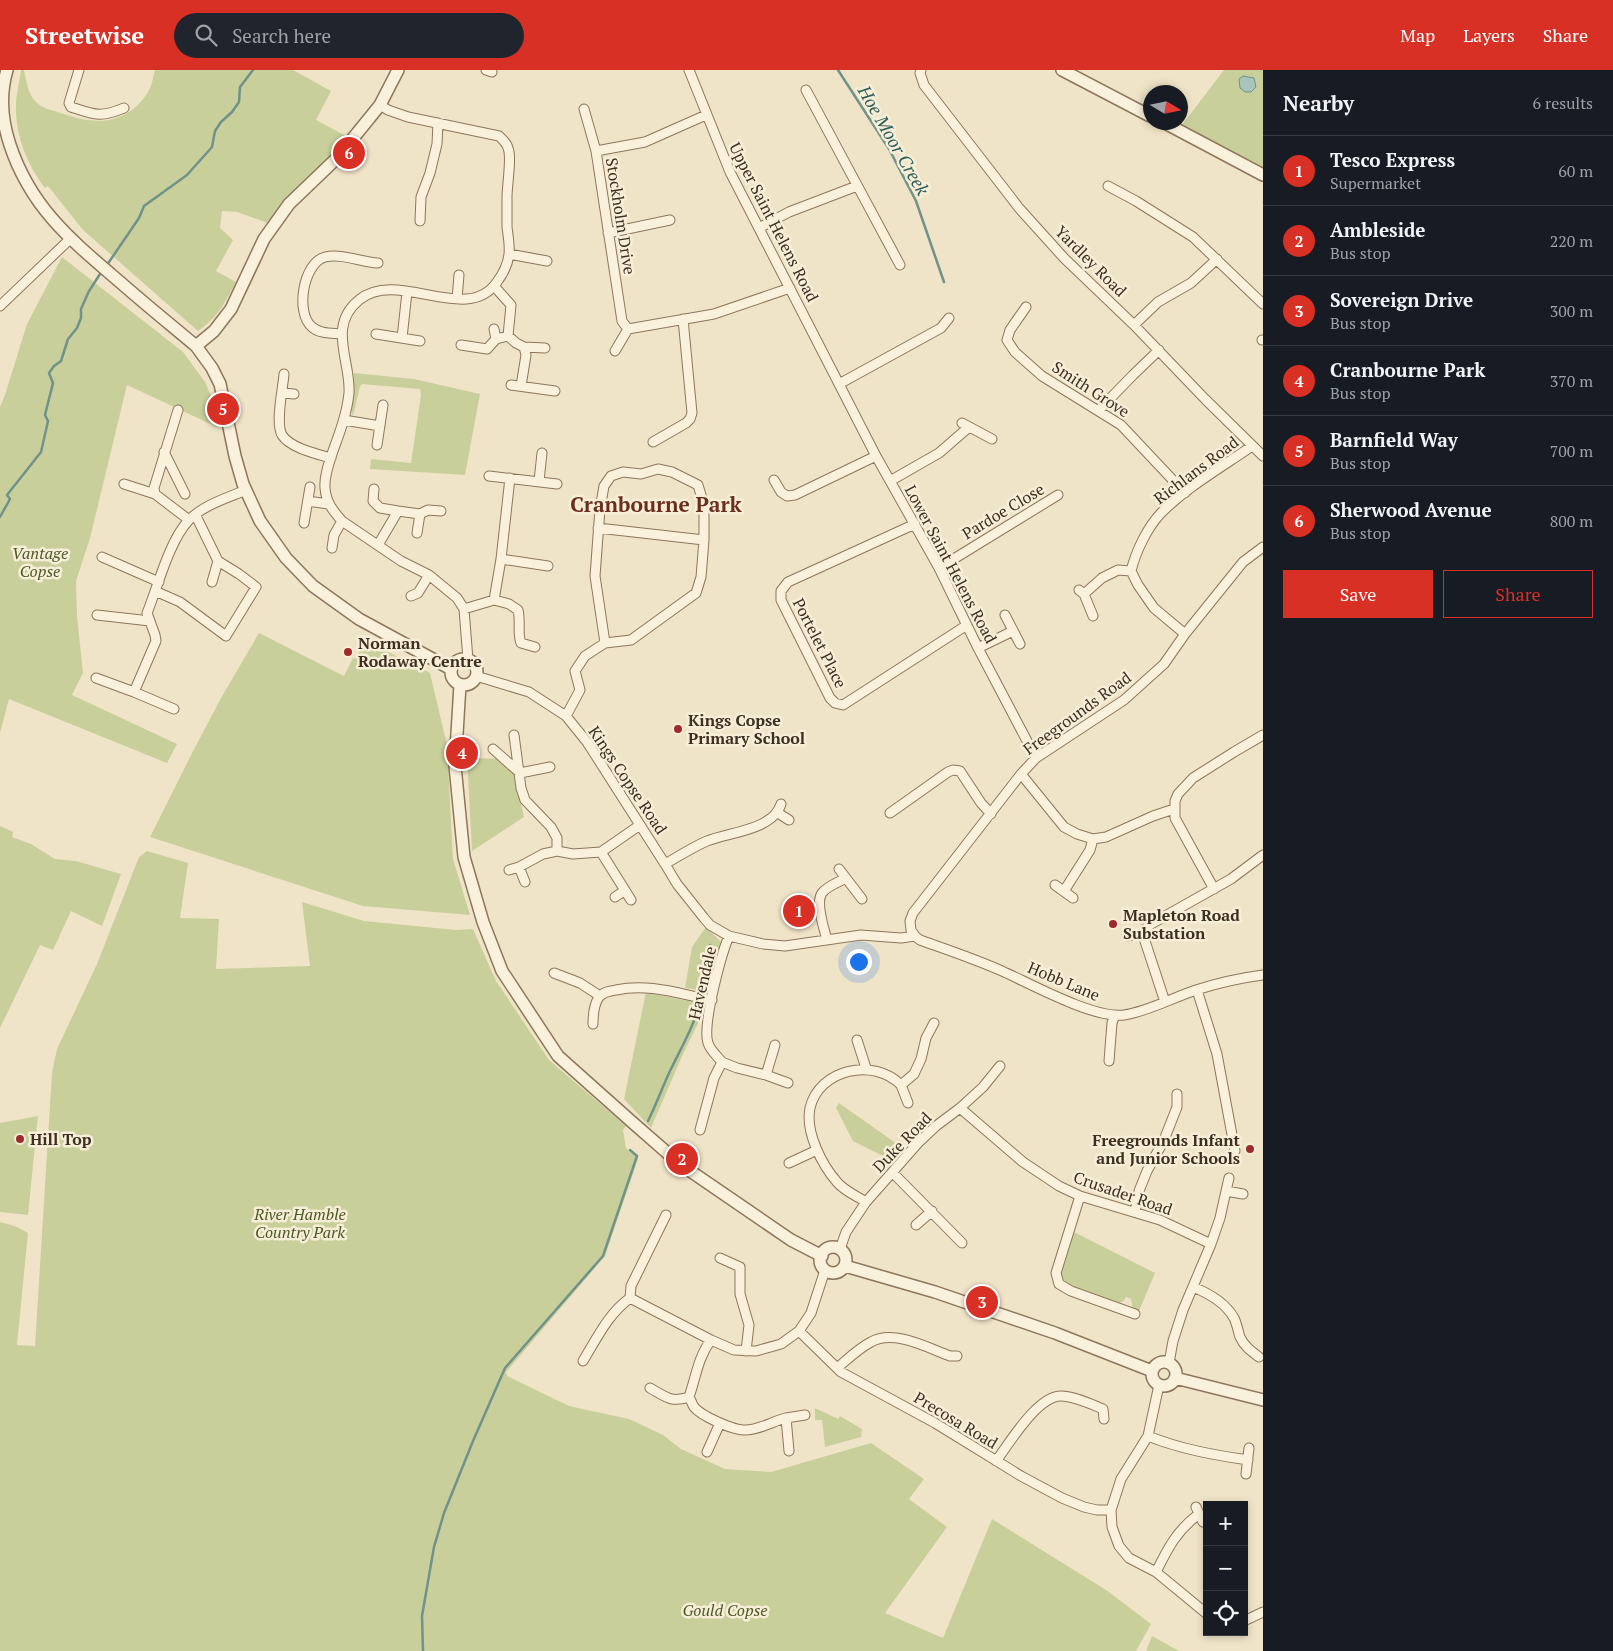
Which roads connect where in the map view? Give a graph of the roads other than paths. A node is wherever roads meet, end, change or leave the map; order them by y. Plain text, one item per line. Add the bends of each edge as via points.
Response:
1 (8, 70) edge
2 (79, 70) edge
3 (398, 70) edge
4 (689, 70) edge
5 (1062, 70) edge
6 (918, 71) edge
7 (806, 90) dead end
8 (380, 106) junction
9 (124, 108) dead end
10 (584, 109) dead end
11 (1143, 112) edge
12 (706, 115) junction
13 (438, 123) junction
14 (1178, 130) edge
15 (596, 151) junction
16 (1263, 175) edge
17 (858, 186) junction
18 (1108, 186) dead end
19 (672, 219) dead end
20 (420, 221) dead end
21 (759, 228) junction
22 (608, 233) junction
23 (72, 241) junction
24 (509, 254) junction
25 (1217, 259) junction
26 (547, 261) dead end
27 (378, 263) dead end
28 (900, 264) dead end
29 (459, 275) dead end
30 (494, 286) junction
31 (790, 288) junction
32 (407, 292) junction
33 (457, 299) junction
34 (1263, 304) edge
35 (0, 306) edge
36 (1026, 307) dead end
37 (949, 318) dead end
38 (683, 319) junction
39 (1134, 325) junction
40 (494, 329) dead end
41 (628, 329) junction
42 (341, 334) junction
43 (376, 334) dead end
44 (508, 336) junction
45 (402, 338) junction
46 (496, 339) junction
47 (420, 341) dead end
48 (461, 345) dead end
49 (196, 346) junction
50 (524, 347) junction
51 (545, 348) dead end
52 (1159, 350) junction
53 (615, 351) dead end
54 (284, 374) dead end
55 (839, 384) junction
56 (555, 392) dead end
57 (283, 393) junction
58 (294, 394) dead end
59 (383, 405) dead end
60 (178, 410) dead end
61 (1099, 410) junction
62 (344, 420) junction
63 (380, 426) junction
64 (992, 439) dead end
65 (653, 442) dead end
66 (377, 444) dead end
67 (1252, 446) junction
68 (164, 452) junction
69 (542, 453) dead end
70 (876, 456) junction
71 (1263, 456) edge
72 (331, 458) junction
73 (489, 476) dead end
74 (510, 478) junction
75 (539, 480) junction
76 (774, 480) dead end
77 (890, 481) junction
78 (124, 484) dead end
79 (557, 484) dead end
80 (310, 487) dead end
81 (374, 489) dead end
82 (246, 490) junction
83 (1185, 493) junction
84 (155, 494) junction
85 (184, 494) dead end
86 (1058, 495) dead end
87 (308, 501) junction
88 (328, 504) junction
89 (398, 511) junction
90 (441, 511) dead end
91 (420, 514) junction
92 (192, 518) junction
93 (342, 521) junction
94 (304, 523) dead end
95 (916, 524) junction
96 (598, 528) junction
97 (417, 533) dead end
98 (704, 540) junction
99 (378, 545) junction
100 (1263, 547) edge
101 (332, 548) dead end
102 (102, 557) dead end
103 (501, 559) junction
104 (218, 561) junction
105 (548, 566) dead end
106 (939, 568) junction
107 (1131, 571) junction
108 (429, 574) junction
109 (159, 582) junction
110 (212, 582) dead end
111 (156, 592) junction
112 (415, 596) dead end
113 (494, 600) junction
114 (464, 608) junction
115 (97, 615) dead end
116 (1005, 615) dead end
117 (1092, 616) dead end
118 (150, 621) junction
119 (966, 625) junction
120 (1013, 630) junction
121 (1185, 634) junction
122 (605, 644) junction
123 (1020, 644) dead end
124 (535, 647) dead end
125 (978, 648) junction
126 (468, 660) junction
127 (451, 669) junction
128 (476, 676) junction
129 (96, 678) dead end
130 (460, 685) junction
131 (134, 692) junction
132 (174, 709) dead end
133 (566, 716) junction
134 (514, 735) dead end
135 (1263, 736) edge
136 (493, 749) dead end
137 (1036, 758) junction
138 (550, 767) dead end
139 (520, 773) junction
140 (1021, 774) junction
141 (781, 804) dead end
142 (892, 809) dead end
143 (1174, 809) junction
144 (778, 813) junction
145 (991, 814) junction
146 (790, 820) dead end
147 (640, 825) junction
148 (1093, 839) junction
149 (557, 851) junction
150 (601, 852) junction
151 (1263, 855) edge
152 (666, 864) junction
153 (519, 866) junction
154 (839, 869) dead end
155 (508, 870) dead end
156 (846, 878) junction
157 (525, 882) dead end
158 (1055, 885) dead end
159 (1214, 888) junction
160 (624, 891) junction
161 (1064, 891) junction
162 (615, 898) dead end
163 (1073, 898) dead end
164 (631, 900) dead end
165 (862, 900) dead end
166 (1143, 934) junction
167 (729, 936) junction
168 (915, 936) junction
169 (1127, 936) dead end
170 (827, 940) junction
171 (1263, 975) edge
172 (559, 977) dead end
173 (1197, 990) junction
174 (600, 996) junction
175 (712, 1000) junction
176 (1164, 1002) junction
177 (1115, 1015) junction
178 (595, 1020) dead end
179 (934, 1023) dead end
180 (857, 1040) dead end
181 (775, 1045) dead end
182 (1109, 1061) dead end
183 (722, 1062) junction
184 (1000, 1066) dead end
185 (866, 1068) junction
186 (766, 1075) junction
187 (788, 1083) dead end
188 (901, 1084) junction
189 (1177, 1094) dead end
190 (908, 1103) dead end
191 (960, 1108) junction
192 (700, 1130) dead end
193 (817, 1150) junction
194 (1235, 1152) dead end
195 (789, 1163) dead end
196 (893, 1173) junction
197 (1229, 1178) dead end
198 (1226, 1191) junction
199 (1243, 1194) dead end
200 (1080, 1196) junction
201 (866, 1202) junction
202 (932, 1211) junction
203 (1135, 1212) junction
204 (666, 1216) dead end
205 (916, 1225) dead end
206 (962, 1243) dead end
207 (1211, 1244) junction
208 (840, 1249) junction
209 (822, 1256) junction
210 (720, 1258) dead end
211 (845, 1266) junction
212 (825, 1270) junction
213 (1193, 1287) junction
214 (630, 1298) junction
215 (1135, 1314) dead end
216 (799, 1331) junction
217 (711, 1340) junction
218 (746, 1351) junction
219 (957, 1356) dead end
220 (1259, 1357) dead end
221 (583, 1361) dead end
222 (1169, 1364) junction
223 (837, 1368) junction
224 (1152, 1371) junction
225 (1175, 1378) junction
226 (1159, 1385) junction
227 (650, 1388) dead end
228 (689, 1396) junction
229 (1263, 1400) edge
230 (805, 1415) dead end
231 (786, 1418) junction
232 (1104, 1419) dead end
233 (720, 1423) junction
234 (1148, 1436) junction
235 (1250, 1448) dead end
236 (789, 1451) dead end
237 (707, 1452) dead end
238 (1248, 1460) junction
239 (996, 1461) junction
240 (1246, 1474) dead end
241 (1111, 1510) junction
242 (1199, 1514) dead end
243 (1156, 1572) junction
244 (1203, 1611) edge
245 (1263, 1612) edge
246 (1248, 1619) edge

1 - 23 street via 2,102 5,130 16,164 44,210
2 - 9 street via 69,103 71,107 100,115
3 - 8 street
4 - 12 street, Upper Saint Helens Road
5 - 11 street
6 - 39 street, Yardley Road via 924,85 1019,208 1064,258
7 - 17 street
8 - 13 street via 408,117
8 - 49 street via 336,158 289,204 264,239 231,309 214,331
10 - 15 street, Stockholm Drive
12 - 15 street, Stockholm Drive via 645,142
12 - 21 street, Upper Saint Helens Road
13 - 20 street via 437,144 421,197
13 - 24 street via 499,136 506,142 509,150
14 - 16 street
15 - 22 street, Stockholm Drive
17 - 21 street via 789,212
17 - 28 street
18 - 25 street via 1139,198 1193,237
19 - 22 street
21 - 31 street, Upper Saint Helens Road
22 - 41 street, Stockholm Drive via 622,321
23 - 35 street
23 - 49 street
24 - 26 street
24 - 30 street
25 - 34 street
25 - 39 street via 1191,284 1158,302
27 - 42 street via 366,266 337,257 325,257 317,261 307,277 302,299 308,323 320,332
29 - 33 street
30 - 33 street via 479,297
30 - 44 street via 511,305
31 - 38 street via 714,314
31 - 55 street, Upper Saint Helens Road
32 - 33 street
32 - 42 street via 386,289 368,293 348,312
32 - 45 street
36 - 61 street, Smith Grove via 1007,340 1015,352 1042,376
37 - 55 street via 941,328
38 - 41 street
38 - 65 street via 692,413 686,423
39 - 52 street, Yardley Road
40 - 46 street
41 - 53 street
42 - 62 street via 349,390
43 - 45 street
44 - 46 street
44 - 50 street
45 - 47 street
46 - 48 street via 487,349
49 - 82 street via 220,384 235,456
50 - 51 street
50 - 56 street via 526,356 516,386
52 - 61 street
52 - 67 street, Yardley Road
54 - 57 street
55 - 70 street, Lower Saint Helens Road
57 - 58 street
57 - 72 street via 279,421 282,434 289,442
59 - 63 street
60 - 68 street
61 - 83 street, Smith Grove via 1121,425
62 - 63 street
62 - 72 street
63 - 66 street
64 - 77 street via 965,425 939,453
67 - 71 street, Yardley Road
67 - 83 street, Richlans Road
68 - 84 street
68 - 85 street
69 - 75 street
70 - 76 street via 795,495 787,496 781,492
70 - 77 street, Lower Saint Helens Road
72 - 88 street via 324,488
73 - 74 street
74 - 75 street
74 - 103 street
75 - 79 street
77 - 95 street, Lower Saint Helens Road
78 - 84 street
80 - 87 street
81 - 89 street via 373,501 380,508
82 - 92 street via 213,504
82 - 127 street via 260,521 286,558 313,586 359,619
83 - 107 street, Richlans Road via 1160,514 1135,554
84 - 92 street
86 - 106 street, Pardoe Close
87 - 88 street
87 - 94 street
88 - 93 street
89 - 91 street
89 - 99 street
90 - 91 street via 428,510
91 - 97 street
92 - 104 street
92 - 109 street via 174,542
93 - 99 street
93 - 101 street via 334,535
95 - 106 street, Lower Saint Helens Road
95 - 119 street, Portelet Place via 788,582 781,591 781,600 830,698 842,705
96 - 98 street
96 - 98 street via 604,486 610,476 658,469 698,485 704,505
96 - 122 street via 595,576
98 - 122 street via 701,577 696,593 631,640
99 - 108 street via 401,561
100 - 121 street, Freegrounds Road via 1243,562
102 - 109 street
103 - 105 street
103 - 113 street
104 - 110 street
104 - 111 street via 256,587 226,636 180,602
106 - 119 street, Lower Saint Helens Road
107 - 117 street via 1118,570 1081,592
107 - 121 street via 1154,608
108 - 112 street
108 - 114 street
109 - 111 street
111 - 118 street via 147,613
113 - 114 street
113 - 124 street via 518,610 521,642
114 - 126 street
115 - 118 street
116 - 120 street
118 - 131 street via 156,641
119 - 125 street, Lower Saint Helens Road
120 - 123 street
120 - 125 street
121 - 137 street, Freegrounds Road via 1164,664 1124,700
122 - 133 street via 586,656 575,671 580,690
125 - 137 street, Lower Saint Helens Road
126 - 127 street via 456,661
126 - 128 street via 475,665
127 - 130 street via 453,680
128 - 130 street via 471,683
128 - 133 street, Kings Copse Road via 529,692
129 - 131 street
130 - 209 street via 456,766 464,857 483,922 502,971 558,1056 632,1122 680,1164 791,1240
131 - 132 street
133 - 147 street, Kings Copse Road via 587,742
134 - 139 street
135 - 143 street via 1193,778 1178,794
136 - 139 street
137 - 140 street, Freegrounds Road
138 - 139 street
139 - 149 street via 525,800 558,838
140 - 145 street, Freegrounds Road
140 - 148 street via 1064,827
141 - 144 street
142 - 145 street via 953,770 960,771
143 - 148 street via 1106,837
143 - 159 street via 1182,833
144 - 146 street
144 - 152 street via 763,823 708,841
145 - 168 street, Freegrounds Road via 913,913 909,925
147 - 150 street
147 - 152 street, Kings Copse Road
148 - 161 street via 1090,850
149 - 150 street via 573,854
149 - 153 street
150 - 160 street
151 - 159 street
152 - 167 street, Kings Copse Road via 677,884 710,925
153 - 155 street
153 - 157 street
154 - 156 street
156 - 165 street
156 - 170 street via 822,892 819,908
158 - 161 street
159 - 166 street via 1151,924
160 - 162 street
160 - 164 street
161 - 163 street
166 - 169 street
166 - 176 street
167 - 170 street, Kings Copse Road via 785,946
167 - 175 street, Havendale
168 - 170 street, Kings Copse Road via 860,935
168 - 177 street, Hobb Lane via 1095,1012
171 - 173 street, Hobb Lane
172 - 174 street via 580,983
173 - 176 street, Hobb Lane
173 - 194 street via 1217,1054
174 - 175 street via 633,986
174 - 178 street via 595,1005
175 - 183 street, Havendale via 706,1026 708,1044
176 - 177 street, Hobb Lane via 1139,1012
177 - 182 street
179 - 188 street via 914,1074
180 - 185 street
181 - 186 street
183 - 186 street
183 - 192 street via 714,1078
184 - 191 street, Duke Road
185 - 188 street
185 - 193 street via 828,1080 815,1097 810,1109 810,1128
186 - 187 street
188 - 190 street
189 - 203 street via 1182,1108 1147,1171
191 - 196 street, Duke Road via 918,1143
191 - 200 street, Crusader Road via 1023,1162
193 - 195 street via 801,1163
193 - 201 street via 838,1184
196 - 201 street, Duke Road
196 - 202 street
197 - 198 street
198 - 199 street
198 - 207 street
200 - 203 street, Crusader Road
200 - 215 street via 1056,1273 1059,1284 1071,1291 1126,1306
201 - 208 street, Duke Road via 846,1232
202 - 205 street
202 - 206 street
203 - 207 street, Crusader Road
204 - 214 street via 631,1286
207 - 213 street
208 - 209 street via 827,1249
208 - 211 street via 845,1256
209 - 212 street via 821,1264
210 - 218 street via 740,1268 740,1294 748,1325
211 - 212 street via 834,1273
211 - 224 street via 944,1295
212 - 216 street via 811,1313
213 - 220 street via 1208,1293 1223,1305 1233,1317 1238,1339
213 - 222 street via 1173,1341
214 - 217 street
214 - 221 street via 618,1306 606,1321
216 - 218 street via 781,1344
216 - 223 street, Precosa Road
217 - 218 street via 734,1350
217 - 228 street via 698,1364
219 - 223 street via 910,1341 882,1338 871,1342
222 - 224 street via 1161,1362
222 - 225 street via 1175,1371
223 - 239 street, Precosa Road
224 - 226 street via 1153,1379
225 - 226 street via 1167,1385
225 - 229 street
226 - 234 street
227 - 228 street via 670,1400
228 - 233 street via 693,1406 703,1415
230 - 231 street
231 - 233 street via 744,1430
231 - 236 street
232 - 239 street via 1106,1405 1061,1396 1049,1399 1038,1407
233 - 237 street
234 - 238 street via 1210,1455
234 - 241 street via 1121,1478
235 - 238 street
238 - 240 street
239 - 241 street, Precosa Road via 1062,1498 1084,1507
241 - 243 street via 1112,1527 1119,1546 1129,1558
242 - 243 street via 1178,1533
243 - 244 street
245 - 246 street

